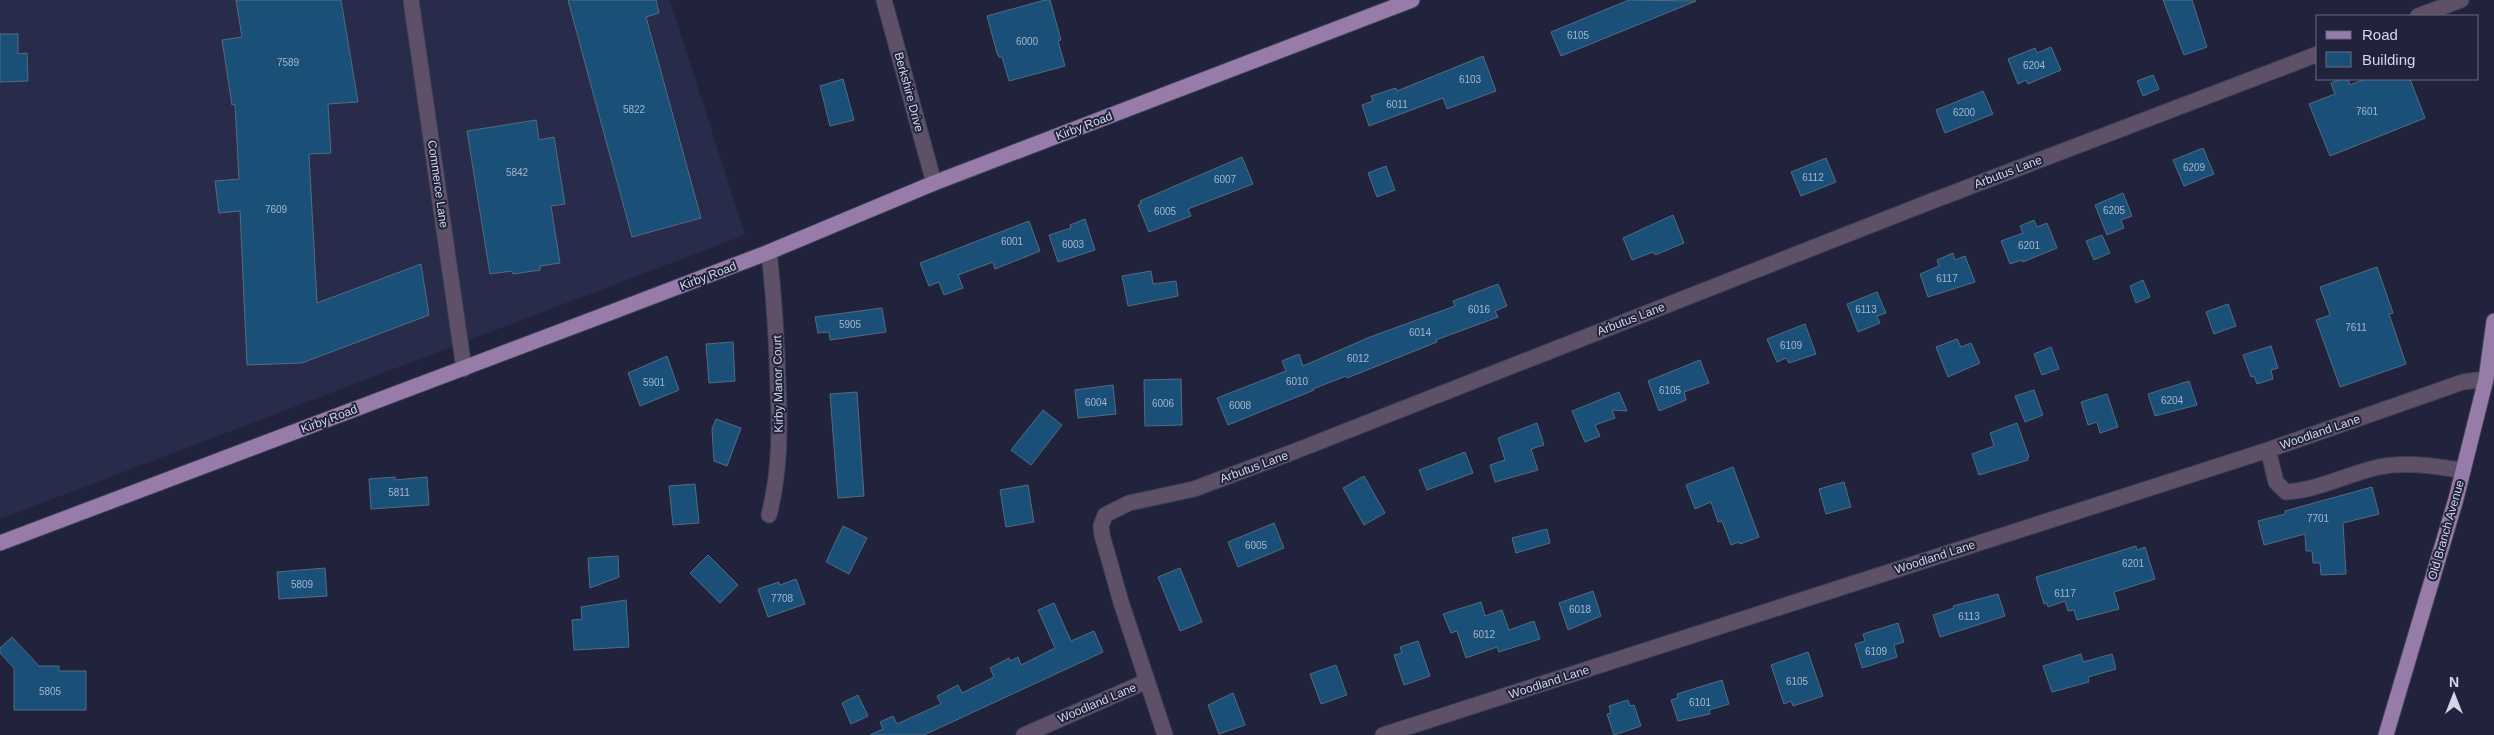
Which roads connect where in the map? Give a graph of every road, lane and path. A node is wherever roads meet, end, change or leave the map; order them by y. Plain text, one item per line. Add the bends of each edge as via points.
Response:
1 (411, 0) edge
2 (884, 0) edge
3 (1412, 0) edge
4 (2461, 0) edge
5 (2421, 15) edge
6 (2316, 55) edge
7 (934, 183) junction
8 (769, 252) junction
9 (2494, 322) edge
10 (464, 369) junction
11 (2486, 379) junction
12 (2268, 450) junction
13 (2463, 470) junction
14 (769, 515) dead end
15 (0, 543) edge
16 (1147, 681) junction
17 (1024, 735) edge
18 (1165, 735) edge
19 (1383, 735) edge
20 (2386, 735) edge

1 - 10 street, Commerce Lane
2 - 7 street, Berkshire Drive
3 - 7 main road, Kirby Road
4 - 5 street
6 - 16 street, Arbutus Lane via 1960,190 1284,455 1194,489 1129,503 1105,515 1102,535
7 - 8 main road, Kirby Road
8 - 10 main road, Kirby Road
8 - 14 street, Kirby Manor Court via 777,335 780,428 778,473
9 - 11 main road, Old Branch Avenue
10 - 15 main road, Kirby Road
11 - 12 street, Woodland Lane via 2463,382
11 - 13 main road, Old Branch Avenue
12 - 13 street via 2276,482 2286,492 2303,491 2397,464
12 - 19 street, Woodland Lane
13 - 20 main road, Old Branch Avenue
16 - 17 street, Woodland Lane
16 - 18 street, Woodland Lane

